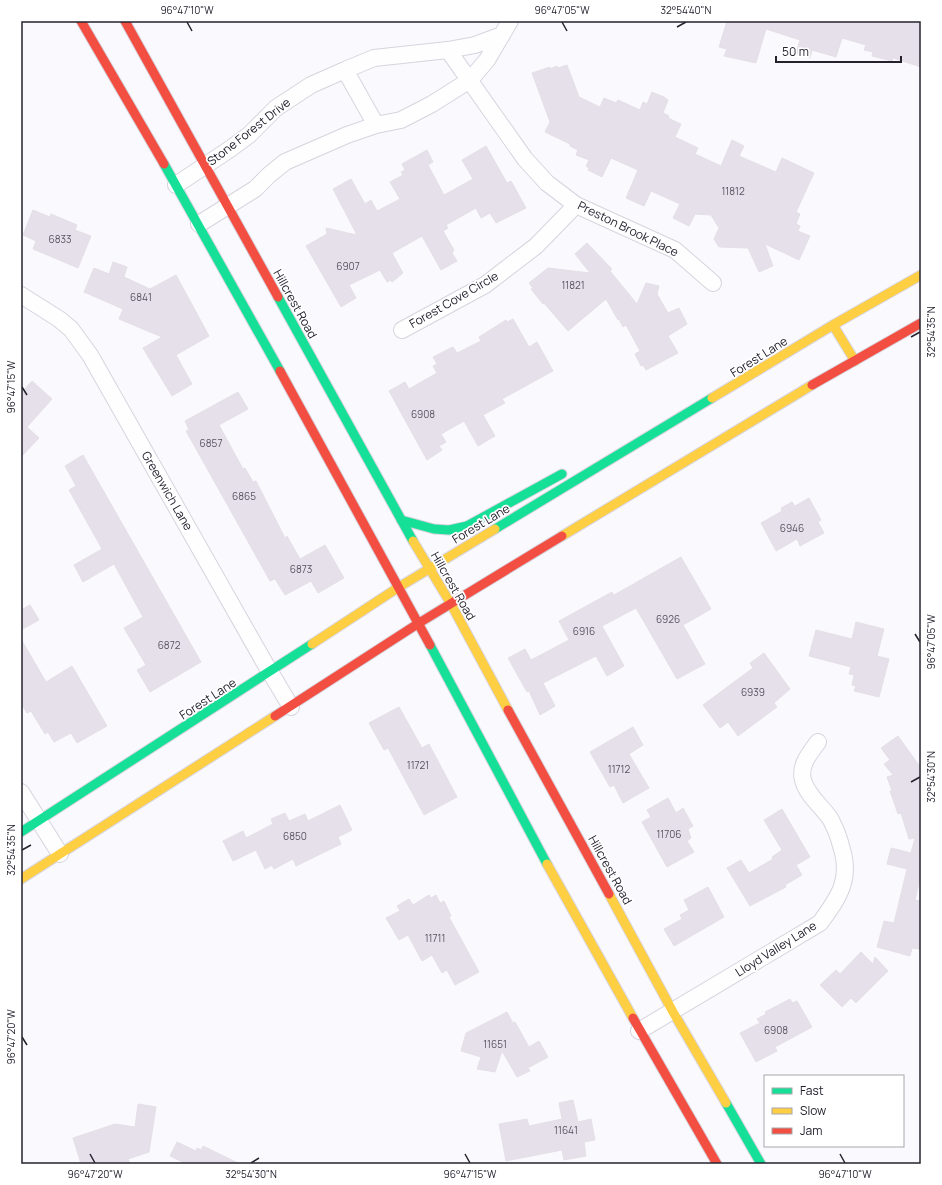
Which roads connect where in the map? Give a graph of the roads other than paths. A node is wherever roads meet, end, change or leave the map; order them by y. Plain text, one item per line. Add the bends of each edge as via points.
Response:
1 (80, 21) edge
2 (124, 21) edge
3 (506, 28) edge
4 (448, 50) junction
5 (345, 70) junction
6 (470, 80) junction
7 (376, 125) junction
8 (204, 167) junction
9 (176, 185) junction
10 (576, 205) junction
11 (226, 207) junction
12 (199, 224) junction
13 (921, 275) edge
14 (713, 283) dead end
15 (21, 295) edge
16 (921, 323) edge
17 (833, 325) junction
18 (402, 330) dead end
19 (855, 361) junction
20 (609, 462) junction
21 (401, 520) junction
22 (429, 569) junction
23 (399, 588) junction
24 (451, 604) junction
25 (419, 623) junction
26 (271, 672) junction
27 (291, 706) junction
28 (818, 742) dead end
29 (21, 792) edge
30 (38, 821) junction
31 (21, 832) edge
32 (60, 854) junction
33 (21, 879) edge
34 (673, 1012) junction
35 (639, 1031) junction
36 (717, 1164) edge
37 (761, 1164) edge

1 - 9 main road
2 - 8 main road, Hillcrest Road
3 - 4 street, Stone Forest Drive via 475,45
3 - 6 street, Stone Forest Drive via 487,60
4 - 5 street, Stone Forest Drive via 374,58
4 - 6 street
5 - 7 street
5 - 8 street, Stone Forest Drive via 311,85 276,108 249,135
6 - 7 street, Stone Forest Drive via 401,120
6 - 10 street, Preston Brook Place via 525,159 547,183
7 - 11 street, Stone Forest Drive via 285,162 255,189
8 - 9 street, Stone Forest Drive
8 - 11 main road, Hillcrest Road
9 - 12 main road
10 - 14 street, Preston Brook Place via 675,250
10 - 18 street, Forest Cove Circle via 536,246 485,285
11 - 12 street, Stone Forest Drive
11 - 21 main road, Hillcrest Road
12 - 23 main road
13 - 17 main road, Forest Lane
15 - 26 street, Greenwich Lane via 71,330 90,355
16 - 19 main road
17 - 19 main road
17 - 20 main road, Forest Lane
19 - 24 main road via 786,400
20 - 21 main road via 559,475 468,526 438,530
20 - 22 main road, Forest Lane
21 - 22 main road, Hillcrest Road
22 - 23 main road, Forest Lane
22 - 24 main road, Hillcrest Road
23 - 25 main road
23 - 26 main road, Forest Lane
24 - 25 main road
24 - 34 main road, Hillcrest Road
25 - 27 main road
25 - 35 main road via 520,816
26 - 27 street, Greenwich Lane
26 - 30 main road, Forest Lane
27 - 32 main road
28 - 34 street, Lloyd Valley Lane via 804,761 802,780 814,800 831,820 846,859 846,879 837,901 820,923
29 - 30 street
30 - 31 main road, Forest Lane
30 - 32 street
32 - 33 main road
34 - 35 street, Lloyd Valley Lane
34 - 37 main road, Hillcrest Road
35 - 36 main road

